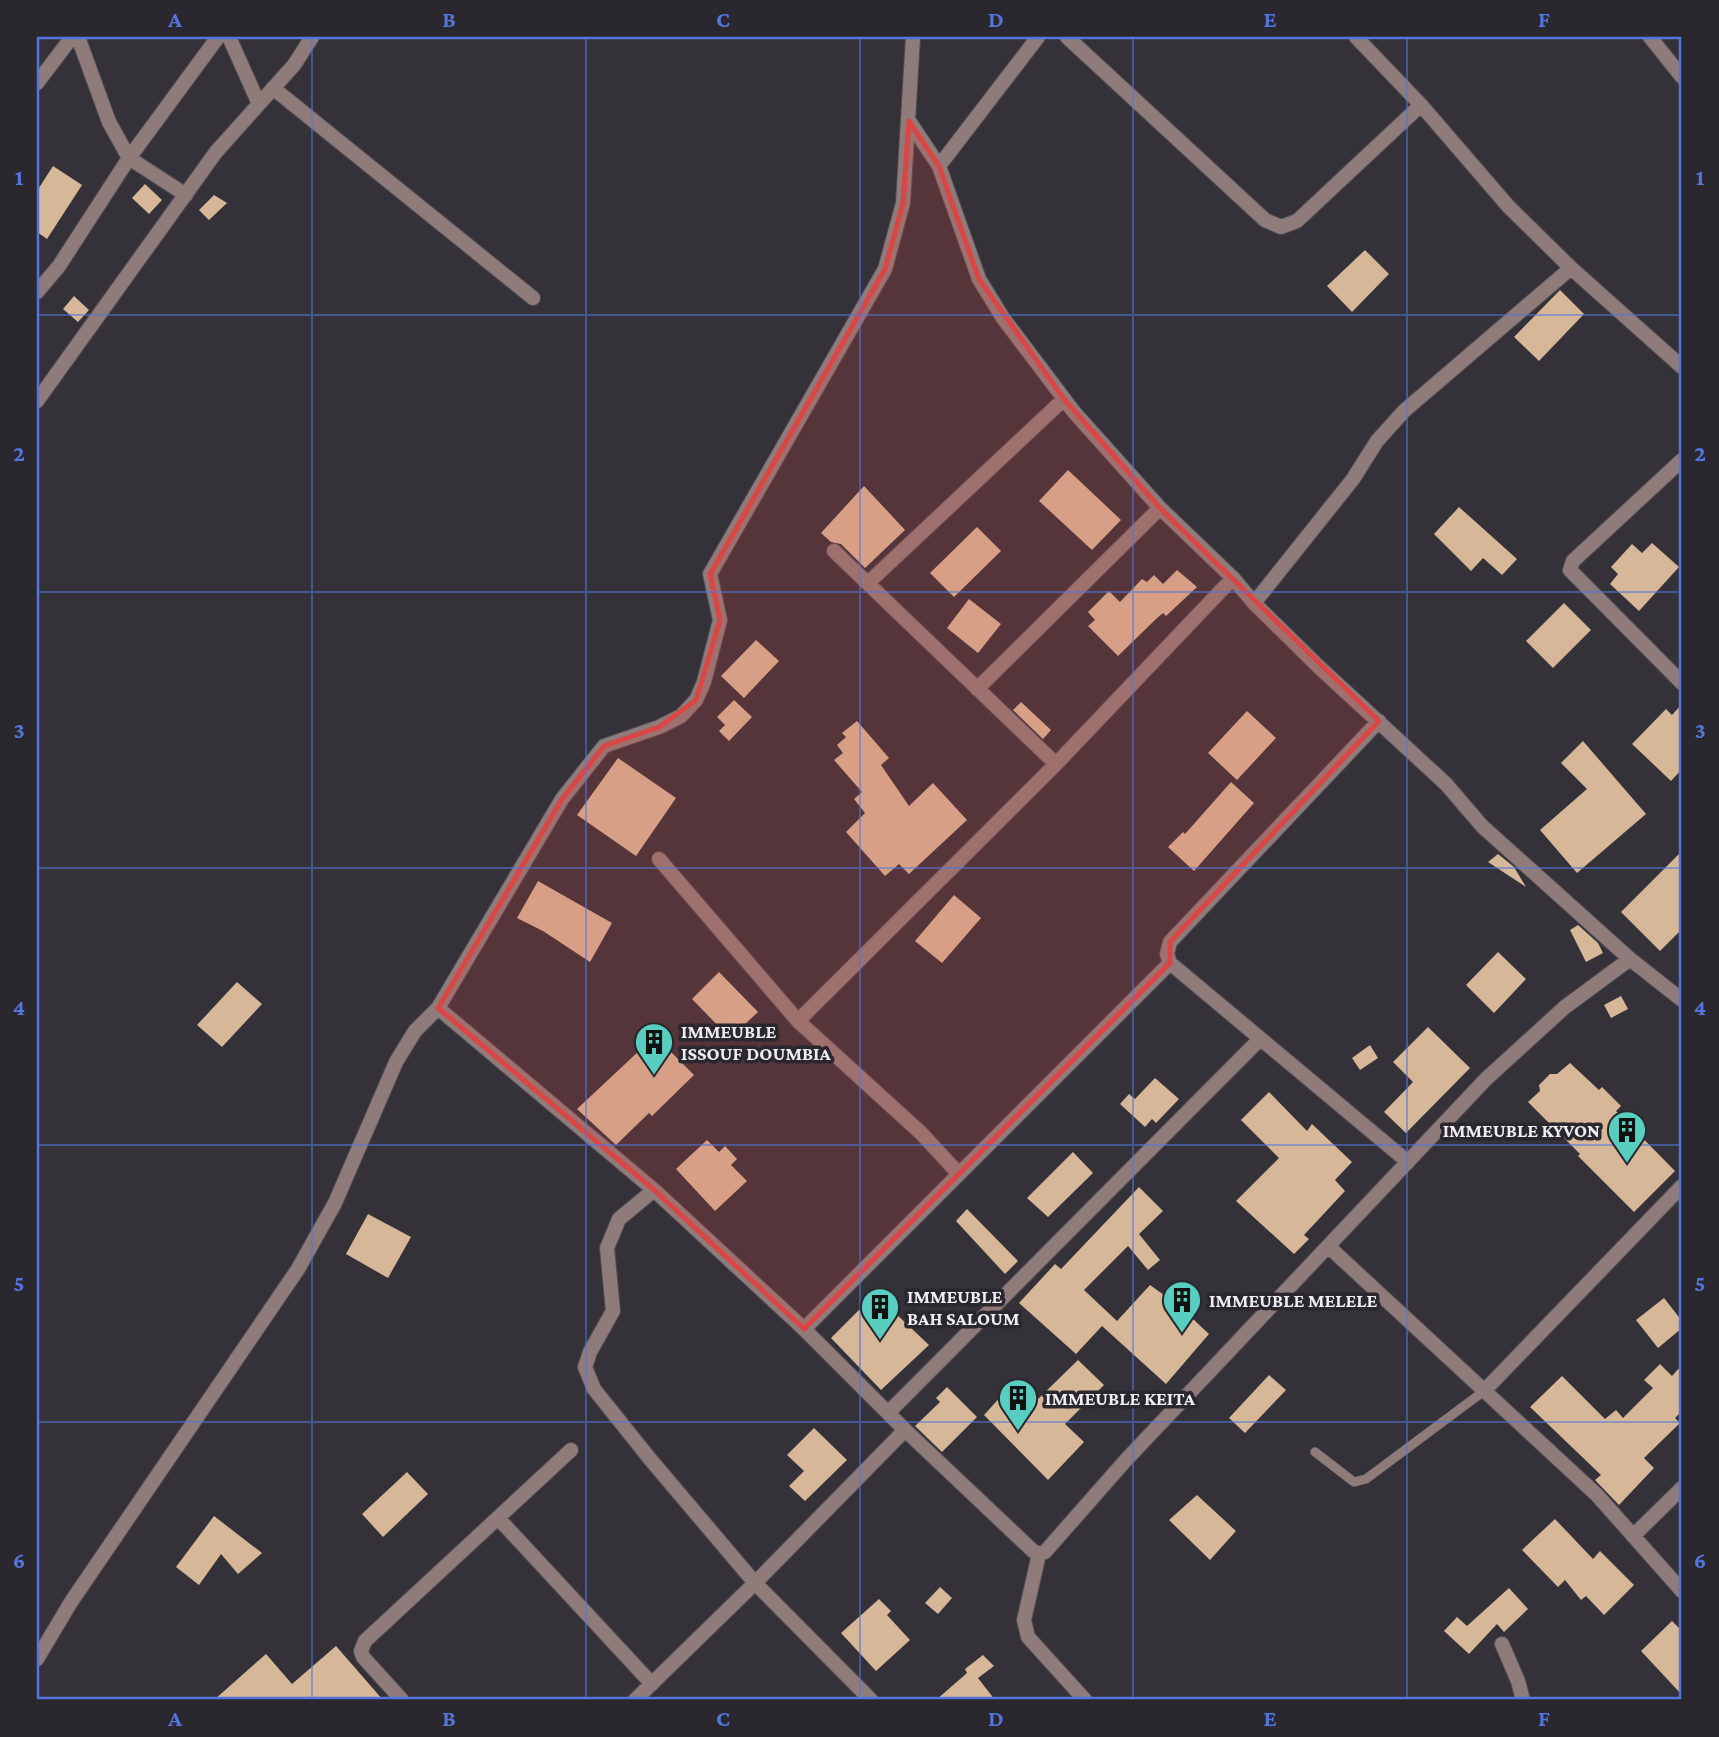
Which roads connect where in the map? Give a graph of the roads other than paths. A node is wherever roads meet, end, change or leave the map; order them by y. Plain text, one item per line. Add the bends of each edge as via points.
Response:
1 (72, 37) edge
2 (78, 37) edge
3 (218, 37) edge
4 (229, 37) edge
5 (312, 37) edge
6 (914, 37) edge
7 (1038, 37) edge
8 (1067, 37) edge
9 (1356, 37) edge
10 (1650, 37) edge
11 (1682, 78) edge
12 (37, 83) edge
13 (273, 88) junction
14 (258, 104) junction
15 (1421, 105) junction
16 (909, 121) junction
17 (129, 158) junction
18 (939, 166) junction
19 (186, 195) junction
20 (1571, 268) junction
21 (37, 292) edge
22 (533, 298) dead end
23 (1682, 367) edge
24 (1064, 399) junction
25 (37, 401) edge
26 (1682, 460) edge
27 (1160, 508) junction
28 (834, 551) dead end
29 (1233, 579) junction
30 (868, 583) junction
31 (1254, 603) junction
32 (1682, 683) edge
33 (977, 689) junction
34 (1379, 721) junction
35 (1056, 764) junction
36 (659, 859) dead end
37 (1630, 959) junction
38 (1170, 964) junction
39 (1682, 1000) edge
40 (438, 1008) junction
41 (798, 1021) junction
42 (1259, 1040) junction
43 (1408, 1163) junction
44 (958, 1173) junction
45 (1682, 1186) edge
46 (653, 1190) junction
47 (1329, 1247) junction
48 (804, 1329) junction
49 (1485, 1391) junction
50 (888, 1413) junction
51 (905, 1430) junction
52 (571, 1450) dead end
53 (1315, 1452) dead end
54 (1682, 1488) edge
55 (498, 1517) junction
56 (1633, 1536) junction
57 (1039, 1553) junction
58 (755, 1583) junction
59 (1682, 1591) edge
60 (1502, 1644) dead end
61 (37, 1659) edge
62 (652, 1684) junction
63 (402, 1700) edge
64 (635, 1700) edge
65 (871, 1700) edge
66 (1085, 1700) edge
67 (1524, 1700) edge

1 - 12 street
2 - 17 street via 110,122
3 - 17 street
4 - 14 street
5 - 13 street
6 - 16 street
7 - 18 street
8 - 15 street via 1265,220 1281,227 1297,221
9 - 15 street
10 - 11 street
13 - 14 street
13 - 22 street
14 - 19 street
15 - 20 street via 1508,206
16 - 18 street
16 - 40 street via 903,203 886,269 710,574 720,620 696,700 681,716 604,746 562,799
17 - 19 street
17 - 21 street
18 - 24 street via 979,279
19 - 25 street
20 - 23 street
20 - 31 street via 1404,411
24 - 27 street
24 - 30 street
26 - 32 street via 1573,561 1570,570
27 - 29 street
27 - 33 street
28 - 30 street
29 - 31 street
29 - 35 street
30 - 33 street
31 - 34 street
33 - 35 street
34 - 37 street via 1446,784 1482,826
34 - 38 street via 1170,942
35 - 41 street
36 - 41 street
37 - 39 street
37 - 43 street via 1565,1007 1486,1079
38 - 42 street
38 - 44 street
40 - 46 street
40 - 61 street via 415,1031 396,1062 335,1203 298,1269
41 - 44 street via 921,1133
42 - 43 street
42 - 50 street
43 - 47 street
44 - 48 street
45 - 49 street
46 - 48 street
46 - 58 street via 619,1219 607,1248 614,1311 585,1367 594,1389
47 - 49 street
47 - 57 street via 1045,1552
48 - 50 street
49 - 53 lane via 1366,1479 1354,1482
49 - 56 street via 1597,1495
50 - 51 street
51 - 57 street
51 - 58 street
52 - 55 street
54 - 56 street
55 - 62 street
55 - 63 street via 365,1641 363,1657
56 - 59 street
57 - 66 street via 1024,1620 1028,1637
58 - 62 street
58 - 65 street
60 - 67 street
62 - 64 street

